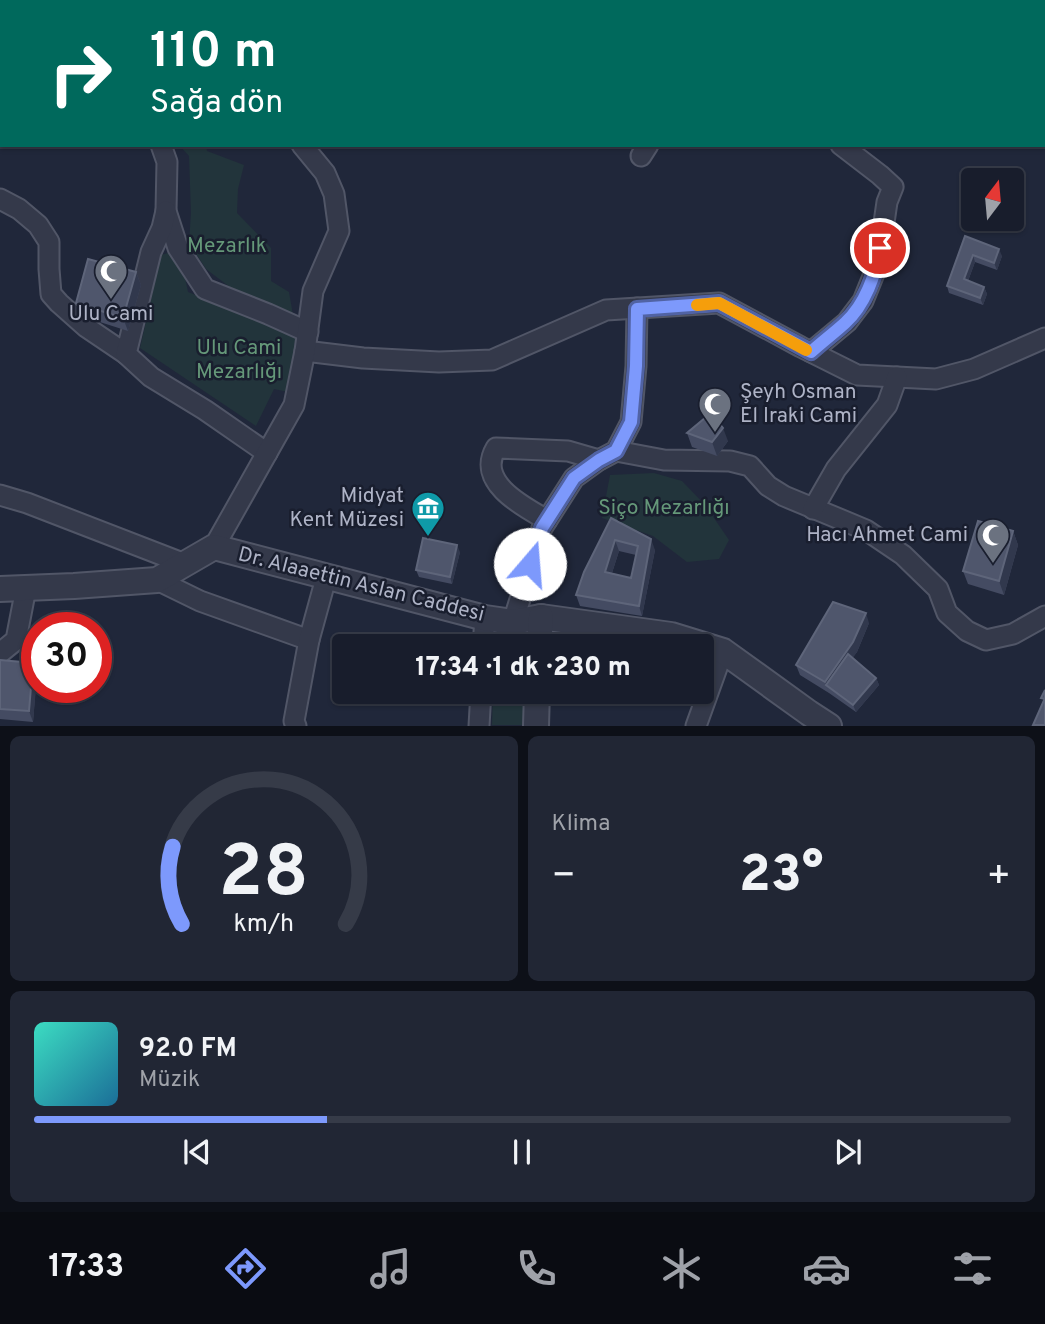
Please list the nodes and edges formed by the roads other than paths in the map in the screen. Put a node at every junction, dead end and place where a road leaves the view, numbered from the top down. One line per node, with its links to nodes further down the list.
1 (162, 147): 5 (street)
2 (304, 147): 8 (street)
3 (844, 147): 9 (street)
4 (0, 199): 10 (street)
5 (166, 211): 8 (street); 10 (street)
6 (637, 309): 8 (street); 9 (street); 13 (street)
7 (1045, 338): 11 (street)
8 (307, 342): 12 (street)
9 (811, 352): 11 (street)
10 (126, 354): 12 (street)
11 (897, 377): 15 (street)
12 (267, 453): 17 (street)
13 (607, 455): 15 (street); 16 (street); 16 (street)
14 (0, 495): 18 (street)
15 (813, 509): 23 (street)
16 (547, 520): 26 (street)
17 (214, 547): 18 (street, Dr. Alaaettin Aslan Caddesi); 19 (street, Dr. Alaaettin Aslan Caddesi)
18 (185, 564): 20 (street, Dr. Alaaettin Aslan Caddesi)
19 (326, 578): 25 (street, Dr. Alaaettin Aslan Caddesi); 29 (street)
20 (157, 580): 21 (street, Dr. Alaaettin Aslan Caddesi); 29 (street)
21 (26, 588): 22 (street, Dr. Alaaettin Aslan Caddesi); 31 (street)
22 (0, 589)
23 (1045, 616)
24 (541, 617): 26 (street, Dr. Alaaettin Aslan Caddesi); 28 (street); 30 (street, Dr. Alaaettin Aslan Caddesi)
25 (485, 618): 26 (street, Dr. Alaaettin Aslan Caddesi); 27 (street)
26 (513, 622)
27 (484, 634)
28 (540, 634)
29 (309, 640): 34 (street)
30 (723, 650): 37 (street); 38 (street, Dr. Alaaettin Aslan Caddesi)
31 (0, 653)
32 (480, 704): 35 (street)
33 (537, 704): 36 (street)
34 (293, 724)
35 (479, 726)
36 (536, 726)
37 (696, 726)
38 (829, 726)

